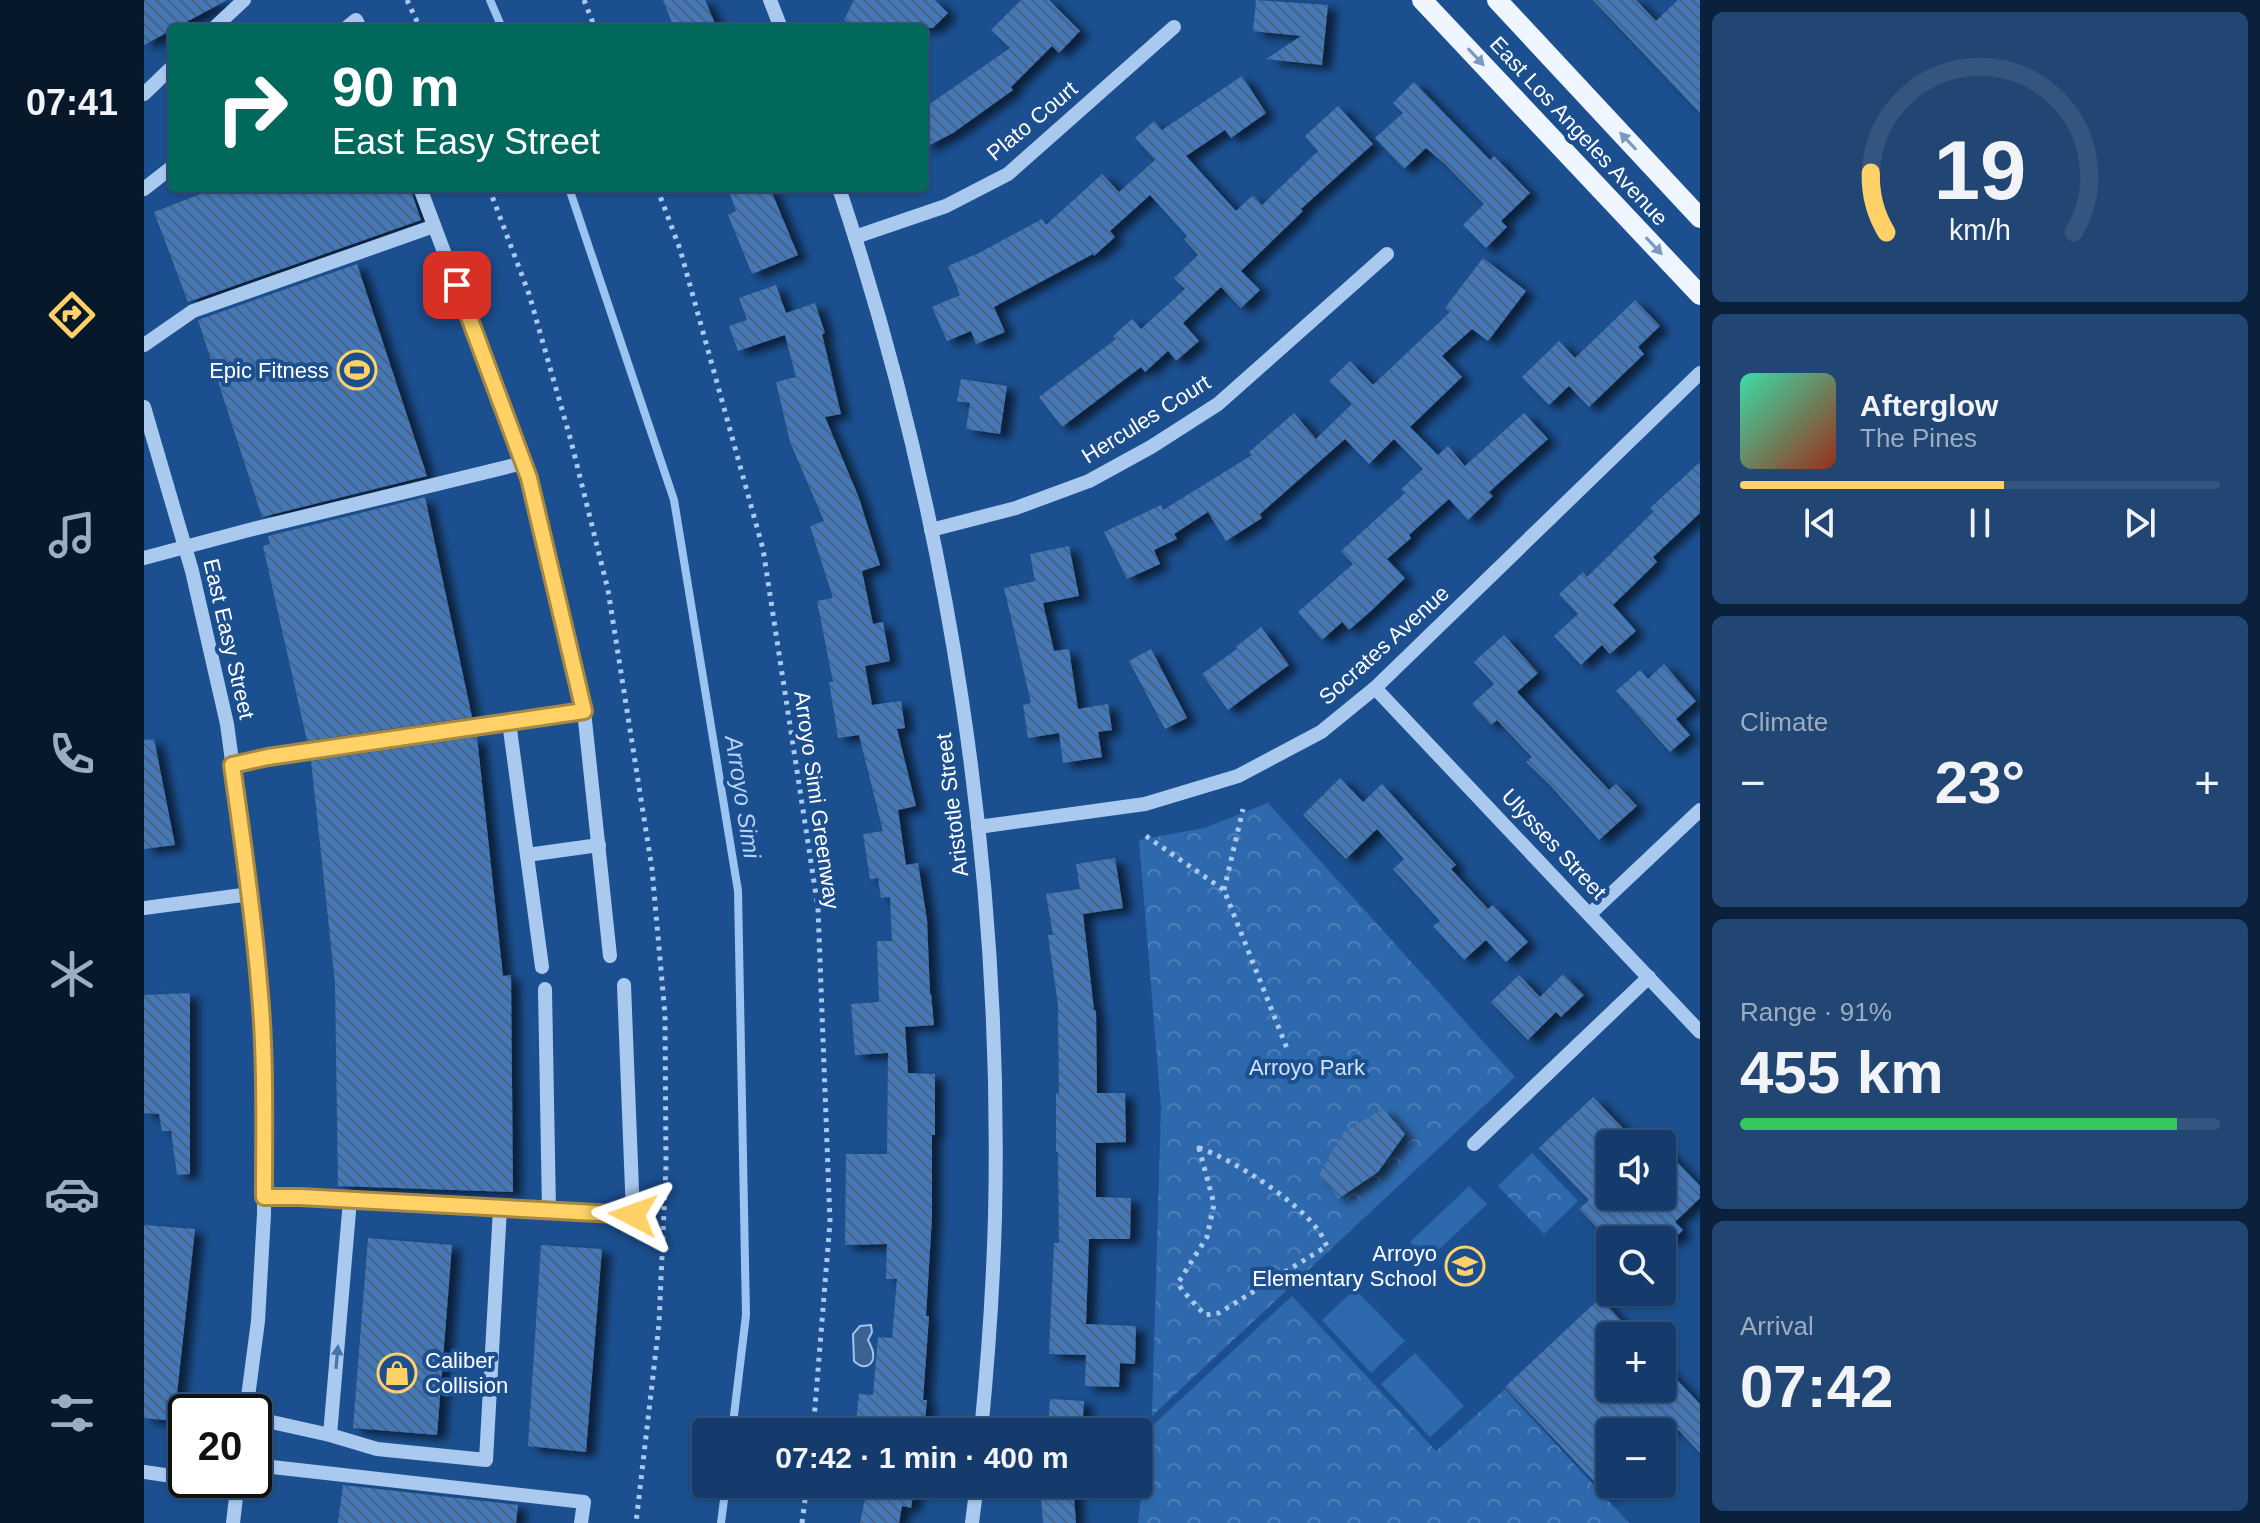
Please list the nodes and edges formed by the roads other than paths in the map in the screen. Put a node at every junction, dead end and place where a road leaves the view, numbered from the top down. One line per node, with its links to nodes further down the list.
1 (244, 0): 5 (street)
2 (770, 0): 6 (street)
3 (1422, 0): 18 (main road, East Los Angeles Avenue, one-way to 18)
4 (1497, 0): 14 (main road, East Los Angeles Avenue, one-way to 4)
5 (218, 24)
6 (779, 24)
7 (1174, 27): 16 (street, Plato Court)
8 (168, 71): 9 (street)
9 (144, 94)
10 (168, 170): 11 (street)
11 (144, 189)
12 (421, 192): 15 (street)
13 (840, 192): 16 (street, Aristotle Street)
14 (1700, 218)
15 (434, 226): 19 (street); 22 (street)
16 (855, 237): 23 (street, Aristotle Street)
17 (1387, 254): 23 (street, Hercules Court)
18 (1700, 295)
19 (144, 345)
20 (1700, 373): 26 (street, Socrates Avenue)
21 (144, 407): 24 (street, East Easy Street)
22 (523, 463): 24 (street); 27 (street)
23 (931, 530): 31 (street, Aristotle Street)
24 (185, 546): 25 (street); 29 (street, East Easy Street)
25 (144, 558)
26 (1375, 688): 31 (street, Socrates Avenue); 36 (street, Ulysses Street)
27 (584, 711): 28 (street); 32 (street)
28 (509, 722): 29 (street); 33 (street)
29 (232, 765): 34 (street, East Easy Street)
30 (1700, 810): 36 (street)
31 (978, 827): 49 (street, Aristotle Street)
32 (599, 845): 33 (street); 37 (street)
33 (527, 855): 38 (street)
34 (250, 894): 35 (street); 44 (street, East Easy Street)
35 (144, 908)
36 (1590, 914): 39 (street, Ulysses Street)
37 (610, 956)
38 (542, 967)
39 (1649, 977): 42 (street, Ulysses Street); 43 (street)
40 (624, 985): 47 (street)
41 (545, 989): 47 (street)
42 (1700, 1032)
43 (1474, 1144)
44 (264, 1197): 45 (street); 48 (street, East Easy Street)
45 (350, 1200): 46 (street); 51 (street, one-way to 45)
46 (500, 1208): 47 (street); 51 (street)
47 (549, 1210)
48 (248, 1394)
49 (982, 1418)
50 (272, 1422): 51 (street)
51 (330, 1435)
52 (272, 1467): 58 (street)
53 (144, 1472): 54 (street)
54 (168, 1475)
55 (236, 1498): 57 (street)
56 (975, 1498): 59 (street)
57 (233, 1523)
58 (581, 1523)
59 (972, 1523)

